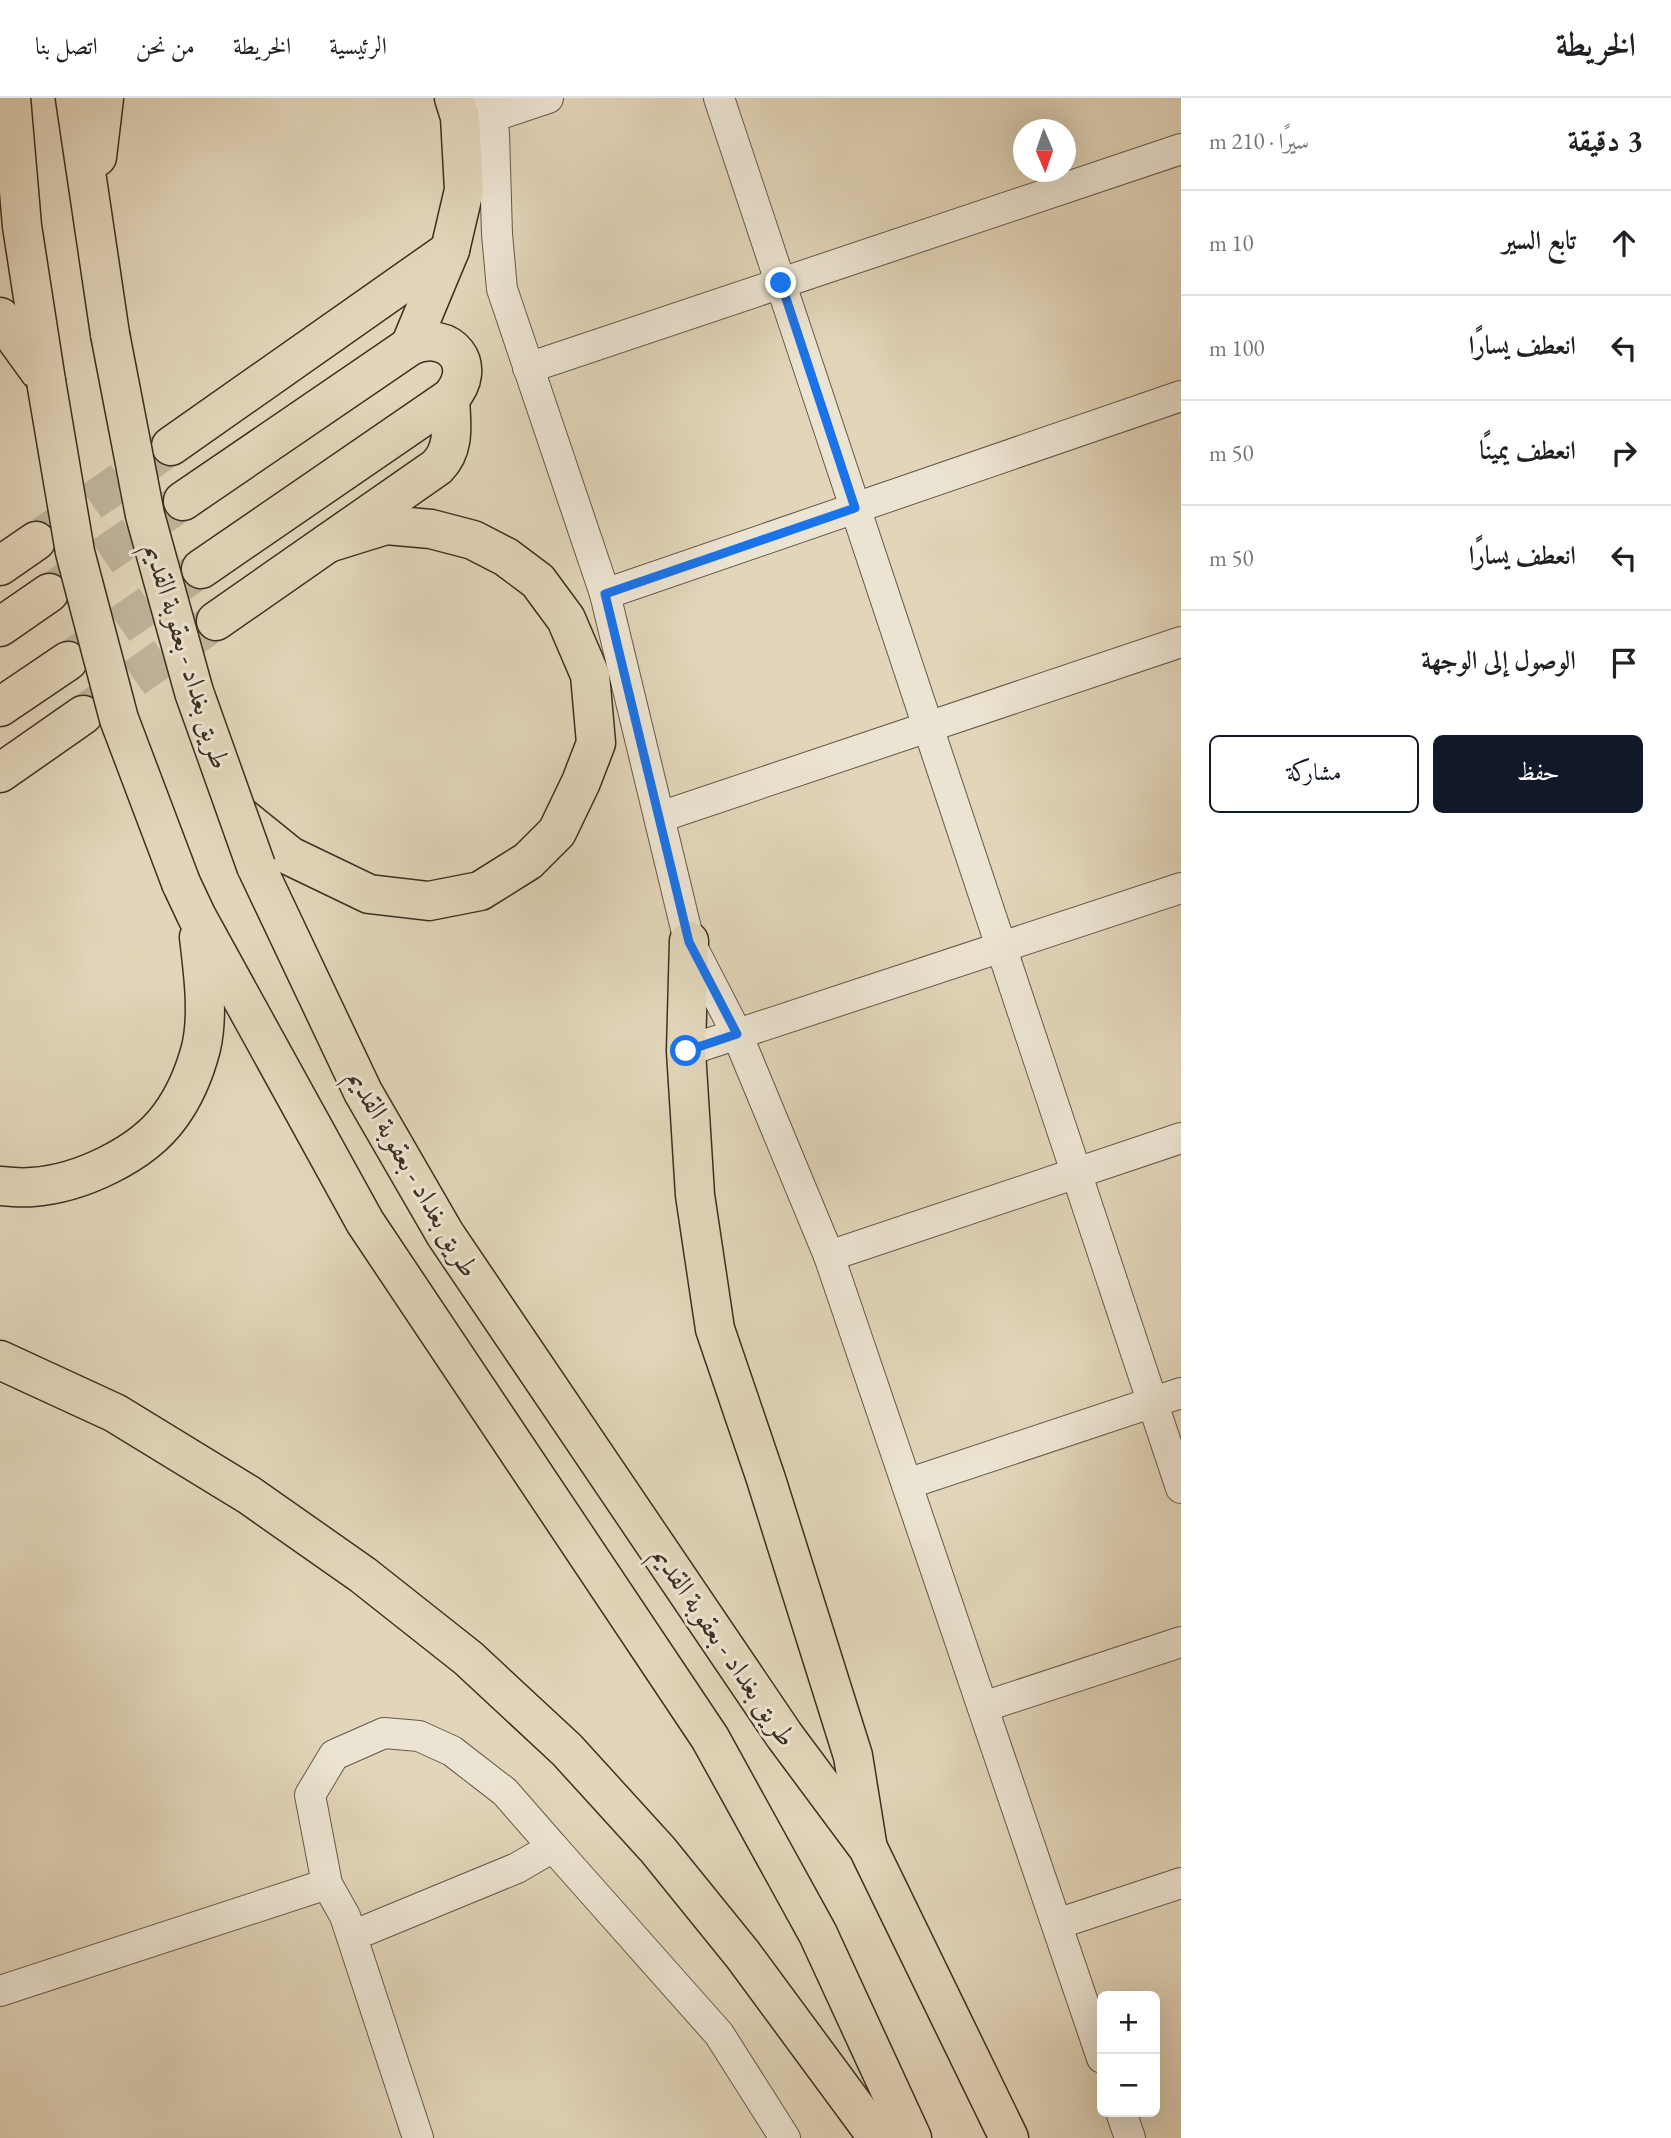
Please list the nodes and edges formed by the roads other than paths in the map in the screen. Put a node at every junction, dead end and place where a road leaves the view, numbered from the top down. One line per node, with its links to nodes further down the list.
1 (11, 98): 15 (main road)
2 (75, 98): 9 (main road, طريق بغداد - بعقوبة القديم)
3 (104, 98): 9 (main road)
4 (454, 98): 10 (main road)
5 (548, 98): 7 (street)
6 (719, 98): 11 (street)
7 (489, 108): 14 (street)
8 (1181, 149): 11 (street)
9 (91, 201): 35 (main road, طريق بغداد - بعقوبة القديم, bridge)
10 (450, 250): 13 (main road); 18 (main road)
11 (781, 283): 14 (street); 20 (street)
12 (0, 317): 15 (main road)
13 (410, 346): 17 (main road); 19 (main road)
14 (528, 368): 26 (street)
15 (46, 381): 38 (main road, bridge)
16 (1181, 396): 20 (street)
17 (450, 398): 22 (main road); 24 (main road)
18 (171, 446)
19 (183, 502)
20 (855, 508): 26 (street); 33 (street)
21 (36, 541): 23 (main road)
22 (328, 543): 27 (main road); 35 (main road)
23 (0, 566)
24 (201, 569)
25 (49, 593): 28 (main road)
26 (605, 594): 36 (street)
27 (216, 621)
28 (0, 627)
29 (1181, 642): 33 (street)
30 (68, 661): 31 (main road)
31 (0, 707)
32 (83, 715): 34 (main road)
33 (928, 727): 36 (street); 40 (street)
34 (0, 773)
35 (237, 814): 55 (main road, طريق بغداد - بعقوبة القديم, bridge)
36 (660, 817): 39 (street)
37 (1181, 888): 40 (street)
38 (197, 917): 45 (main road); 66 (main road)
39 (689, 942): 41 (street); 42 (main road)
40 (1001, 947): 41 (street); 44 (street)
41 (737, 1034): 42 (street); 46 (street)
42 (686, 1051): 55 (main road)
43 (1181, 1138): 44 (street)
44 (1076, 1173): 46 (street); 49 (street)
45 (0, 1186)
46 (829, 1256): 50 (street)
47 (0, 1360): 65 (main road)
48 (1181, 1393): 49 (street)
49 (1153, 1402): 50 (street); 51 (street)
50 (907, 1484): 53 (street)
51 (1181, 1488)
52 (1181, 1643): 53 (street)
53 (983, 1707): 58 (street)
54 (553, 1847): 57 (street); 59 (street); 64 (street)
55 (868, 1848): 67 (main road, طريق بغداد - بعقوبة القديم)
56 (1181, 1883): 58 (street)
57 (327, 1884): 59 (street); 60 (street)
58 (1057, 1924): 61 (street)
59 (352, 1936): 63 (street)
60 (0, 1991)
61 (1101, 2054)
62 (1123, 2117): 68 (street)
63 (418, 2138)
64 (785, 2138)
65 (878, 2138)
66 (912, 2138)
67 (1009, 2138)
68 (1130, 2138)

